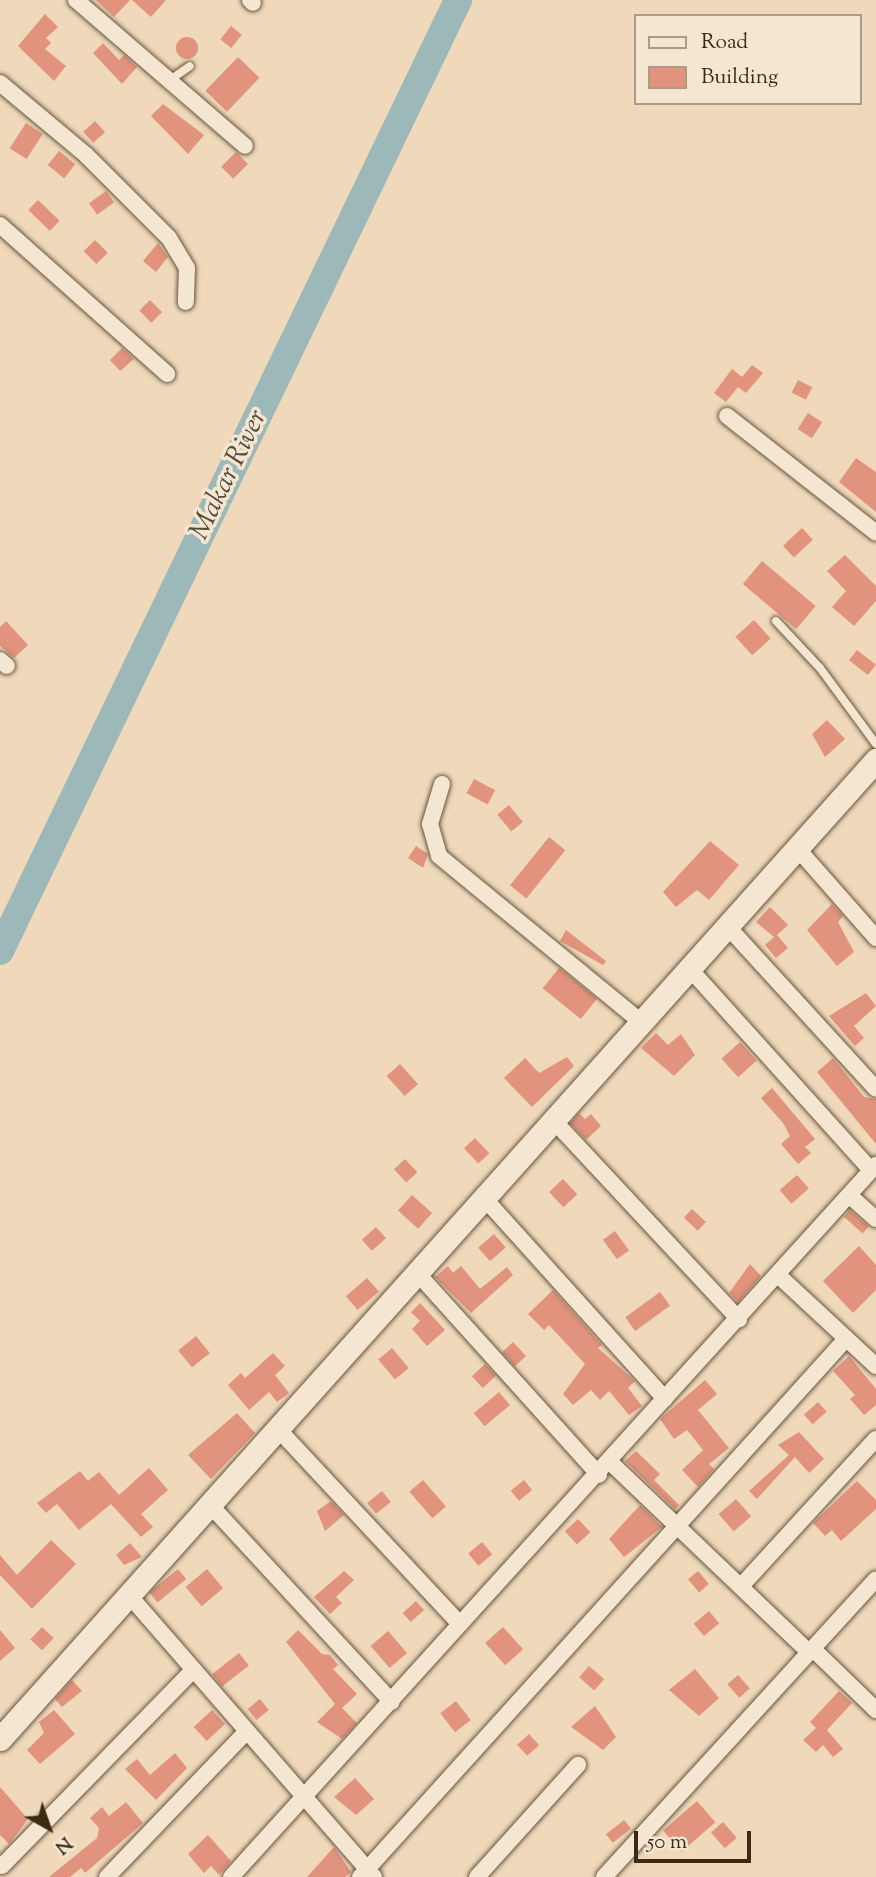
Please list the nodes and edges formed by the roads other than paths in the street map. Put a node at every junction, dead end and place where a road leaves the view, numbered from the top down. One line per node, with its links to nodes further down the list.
1 (76, 0): 3 (street)
2 (190, 66): 3 (lane)
3 (168, 82): 5 (street)
4 (0, 83): 7 (street)
5 (245, 146)
6 (0, 225): 8 (street)
7 (186, 302)
8 (167, 374)
9 (727, 416): 10 (street)
10 (876, 533)
11 (776, 621): 12 (lane)
12 (876, 744)
13 (872, 773): 15 (street)
14 (442, 784): 19 (street)
15 (797, 848): 16 (street); 17 (street)
16 (728, 926): 18 (street); 20 (street)
17 (876, 938)
18 (689, 968): 19 (street); 22 (street)
19 (641, 1022): 21 (street)
20 (876, 1089)
21 (555, 1122): 24 (street); 28 (street)
22 (873, 1168): 23 (street)
23 (849, 1195): 25 (street); 27 (street)
24 (485, 1199): 26 (street); 31 (street)
25 (876, 1219)
26 (419, 1275): 32 (street); 35 (street)
27 (778, 1275): 28 (street); 29 (street)
28 (739, 1319): 31 (street)
29 (846, 1339): 30 (street); 37 (street)
30 (876, 1366)
31 (665, 1399): 34 (street)
32 (278, 1429): 36 (street); 41 (street)
33 (876, 1438): 39 (street)
34 (610, 1462): 35 (street); 37 (street)
35 (600, 1475): 41 (street)
36 (212, 1507): 40 (street); 44 (street)
37 (678, 1525): 39 (street); 51 (street)
38 (876, 1579): 42 (street)
39 (742, 1585): 42 (street)
40 (128, 1594): 43 (street); 47 (street)
41 (460, 1624): 44 (street)
42 (811, 1650): 45 (street); 55 (street)
43 (193, 1670): 46 (street); 50 (street)
44 (392, 1702): 49 (street)
45 (876, 1710)
46 (247, 1731): 49 (street); 52 (street)
47 (0, 1739)
48 (578, 1765): 54 (street)
49 (305, 1797): 51 (street); 53 (street)
50 (4, 1869)
51 (367, 1875)
52 (107, 1877)
53 (231, 1877)
54 (477, 1877)
55 (604, 1877)

